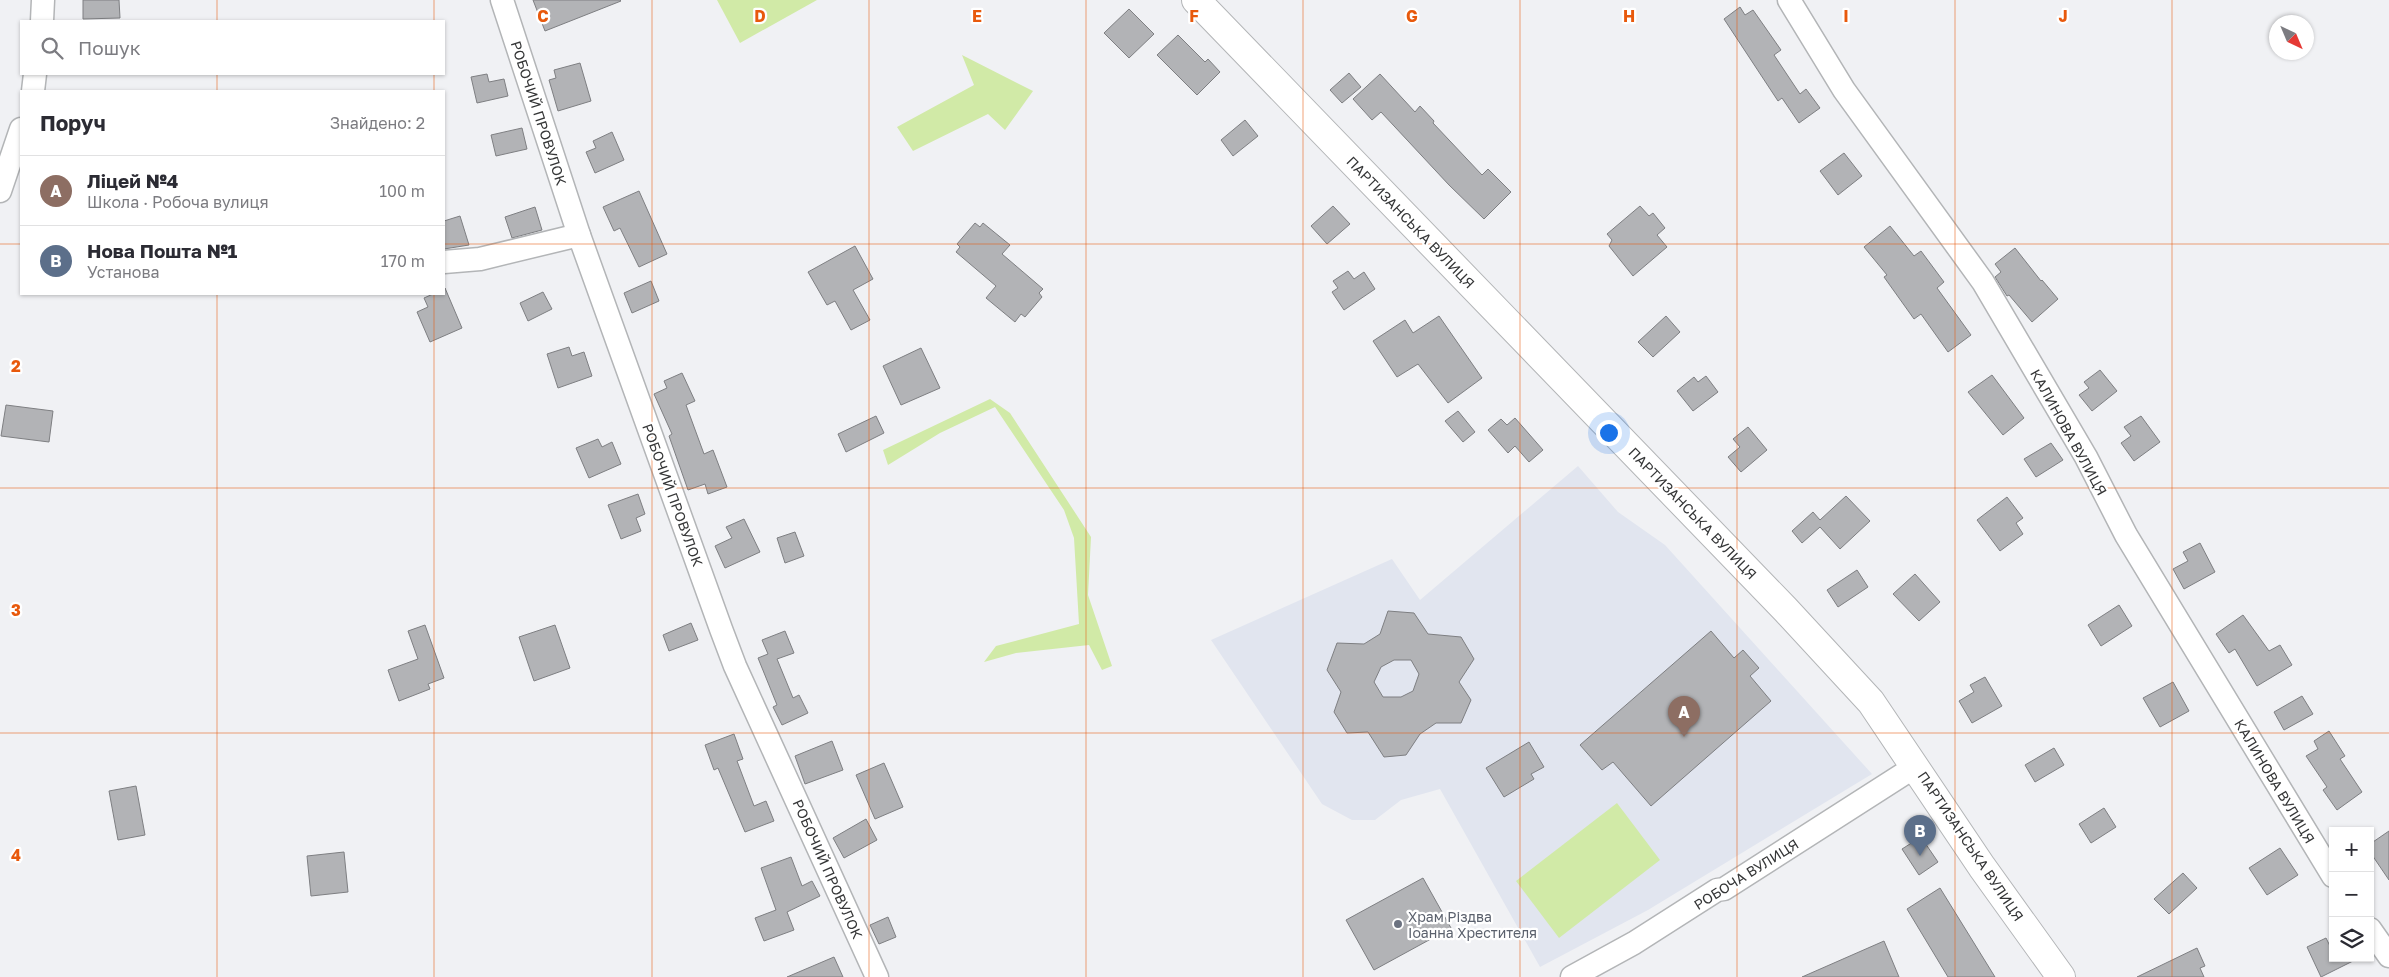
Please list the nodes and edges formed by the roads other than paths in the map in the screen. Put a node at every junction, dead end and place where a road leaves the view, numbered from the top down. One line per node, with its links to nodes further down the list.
1 (43, 0): 5 (street)
2 (502, 0): 10 (street, РОБОЧИЙ ПРОВУЛОК)
3 (1196, 0): 12 (main road, ПАРТИЗАНСЬКА ВУЛИЦЯ)
4 (1789, 0): 13 (street, КАЛИНОВА ВУЛИЦЯ)
5 (42, 20)
6 (35, 75): 7 (street)
7 (33, 90)
8 (20, 132): 9 (street)
9 (0, 191)
10 (578, 235): 11 (street); 16 (street, РОБОЧИЙ ПРОВУЛОК)
11 (445, 262)
12 (1916, 766): 17 (street, РОБОЧА ВУЛИЦЯ); 18 (main road, ПАРТИЗАНСЬКА ВУЛИЦЯ)
13 (2331, 872)
14 (2374, 935): 15 (street)
15 (2389, 956)
16 (877, 977)
17 (1572, 977)
18 (2062, 977)

